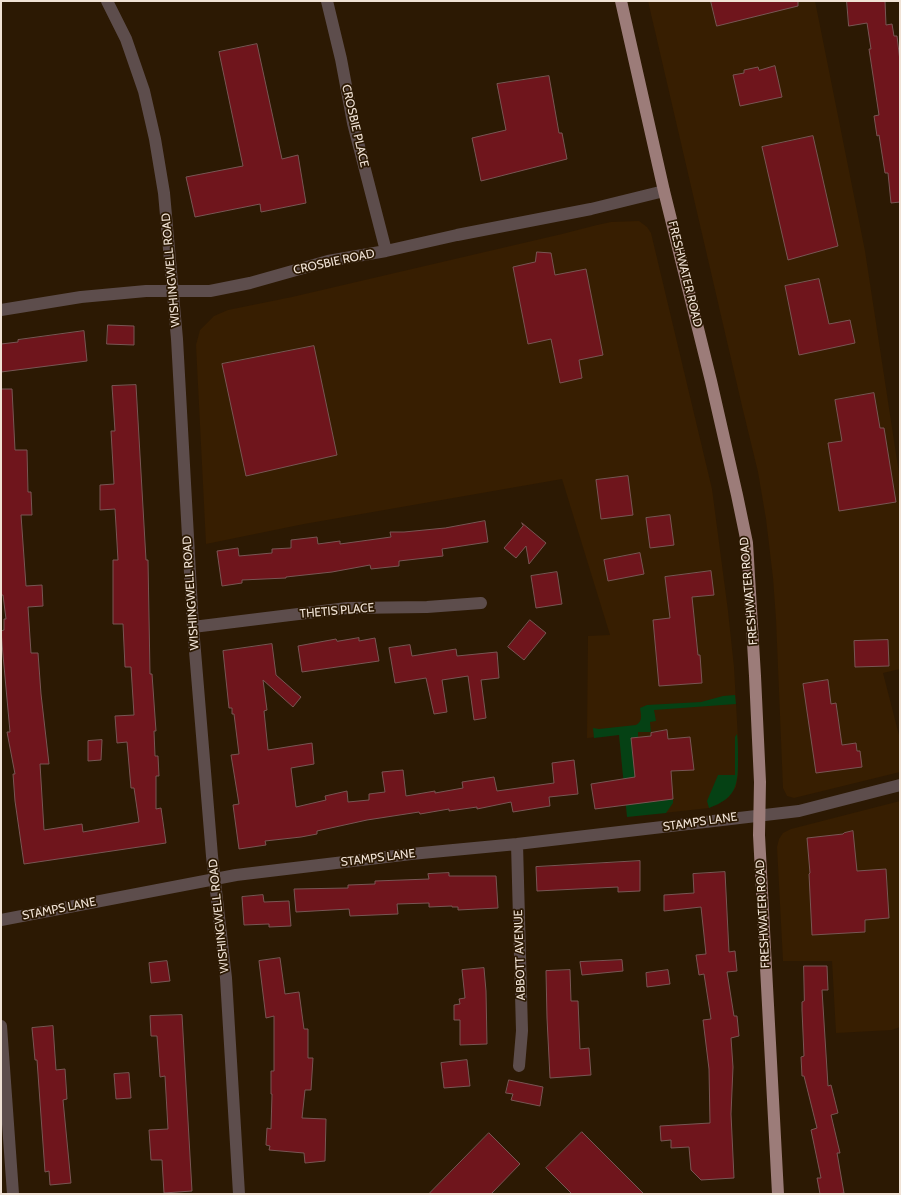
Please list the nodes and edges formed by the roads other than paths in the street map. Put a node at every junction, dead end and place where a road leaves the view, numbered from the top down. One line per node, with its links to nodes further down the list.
1 (107, 1): 6 (street, WISHINGWELL ROAD)
2 (327, 1): 5 (street, CROSBIE PLACE)
3 (621, 1): 4 (main road, FRESHWATER ROAD)
4 (664, 191): 5 (street, CROSBIE ROAD); 11 (main road, FRESHWATER ROAD)
5 (386, 251): 6 (street, CROSBIE ROAD)
6 (173, 292): 7 (street, CROSBIE ROAD); 9 (street, WISHINGWELL ROAD)
7 (1, 310)
8 (481, 603): 9 (street, THETIS PLACE)
9 (193, 626): 13 (street, WISHINGWELL ROAD)
10 (900, 785): 11 (street, STAMPS LANE)
11 (759, 815): 12 (street, STAMPS LANE); 19 (main road, FRESHWATER ROAD)
12 (517, 844): 13 (street, STAMPS LANE); 16 (street, ABBOTT AVENUE)
13 (216, 878): 14 (street, STAMPS LANE); 18 (street, WISHINGWELL ROAD)
14 (1, 920)
15 (1, 1026): 17 (street)
16 (519, 1066)
17 (13, 1194)
18 (239, 1194)
19 (778, 1194)

